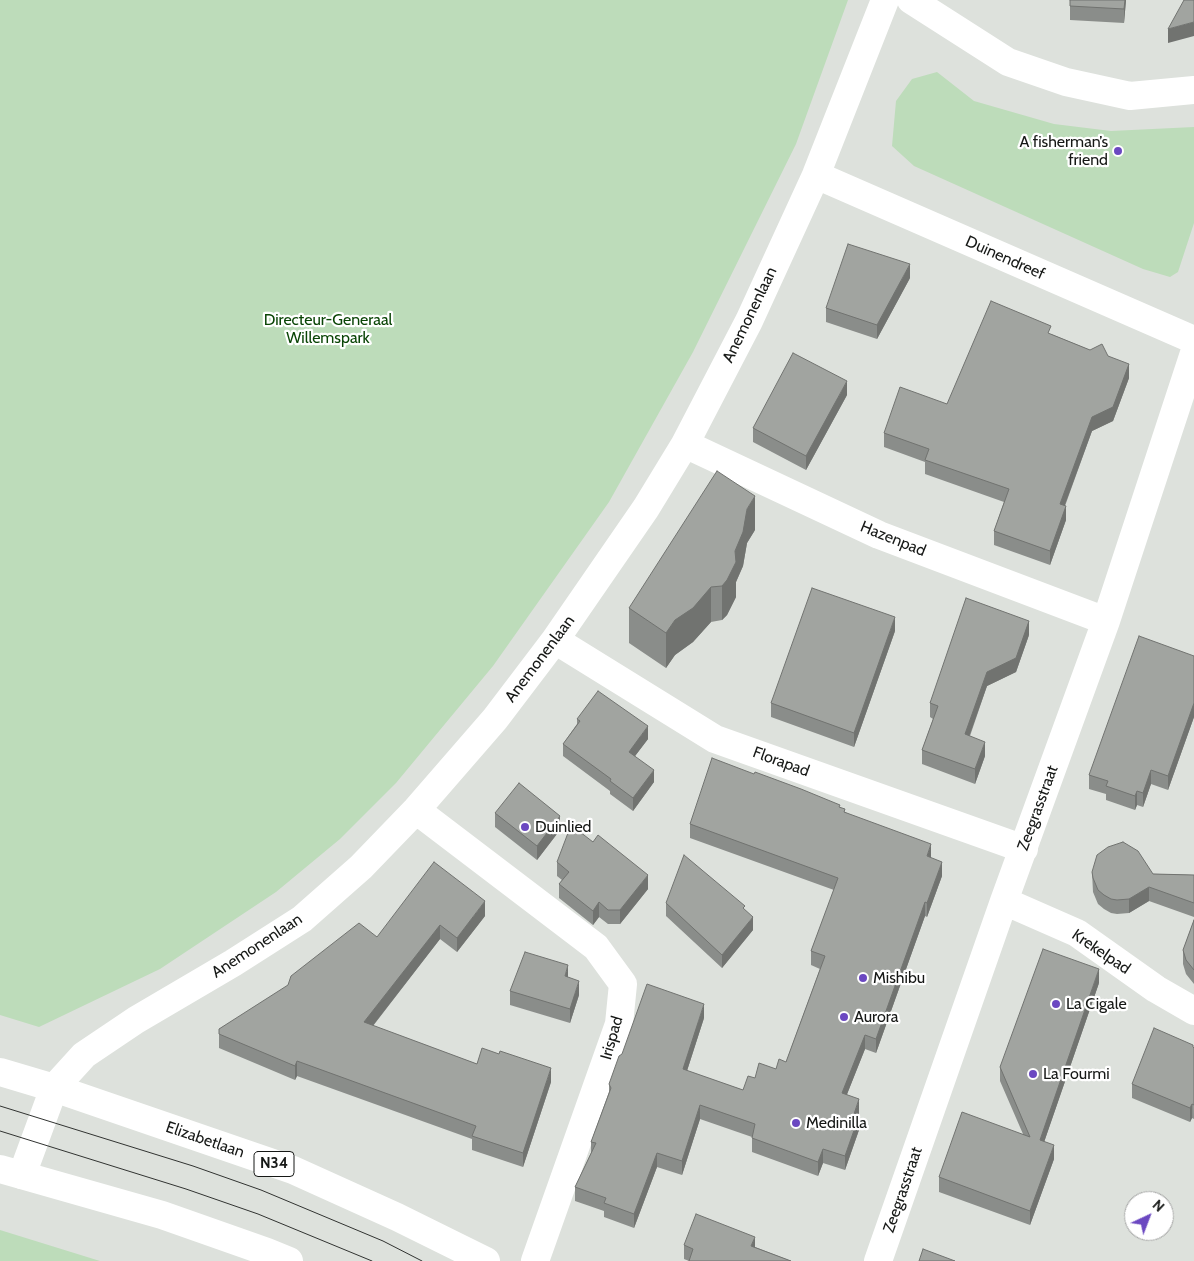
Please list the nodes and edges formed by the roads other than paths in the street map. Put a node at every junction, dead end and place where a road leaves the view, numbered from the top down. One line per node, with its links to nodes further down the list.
1 (885, 0): 4 (street, Anemonenlaan)
2 (911, 0): 3 (street)
3 (1194, 90)
4 (816, 175): 5 (street, Duinendreef); 7 (street, Anemonenlaan)
5 (1194, 340)
6 (1194, 354): 8 (street, Zeegrasstraat)
7 (685, 444): 8 (street, Hazenpad); 9 (street, Anemonenlaan)
8 (1106, 621): 11 (street, Zeegrasstraat)
9 (555, 640): 10 (street, Anemonenlaan); 11 (street, Florapad)
10 (416, 810): 15 (street, Anemonenlaan); 19 (street, Irispad)
11 (1024, 849): 12 (street, Zeegrasstraat)
12 (1004, 901): 13 (street, Krekelpad); 20 (street, Zeegrasstraat)
13 (1194, 1011)
14 (0, 1072): 15 (street, Elizabetlaan / N34)
15 (54, 1088): 16 (street, Anemonenlaan); 18 (street, Elizabetlaan / N34)
16 (11, 1172): 17 (street)
17 (273, 1258)
18 (486, 1261)
19 (535, 1261)
20 (878, 1261)

